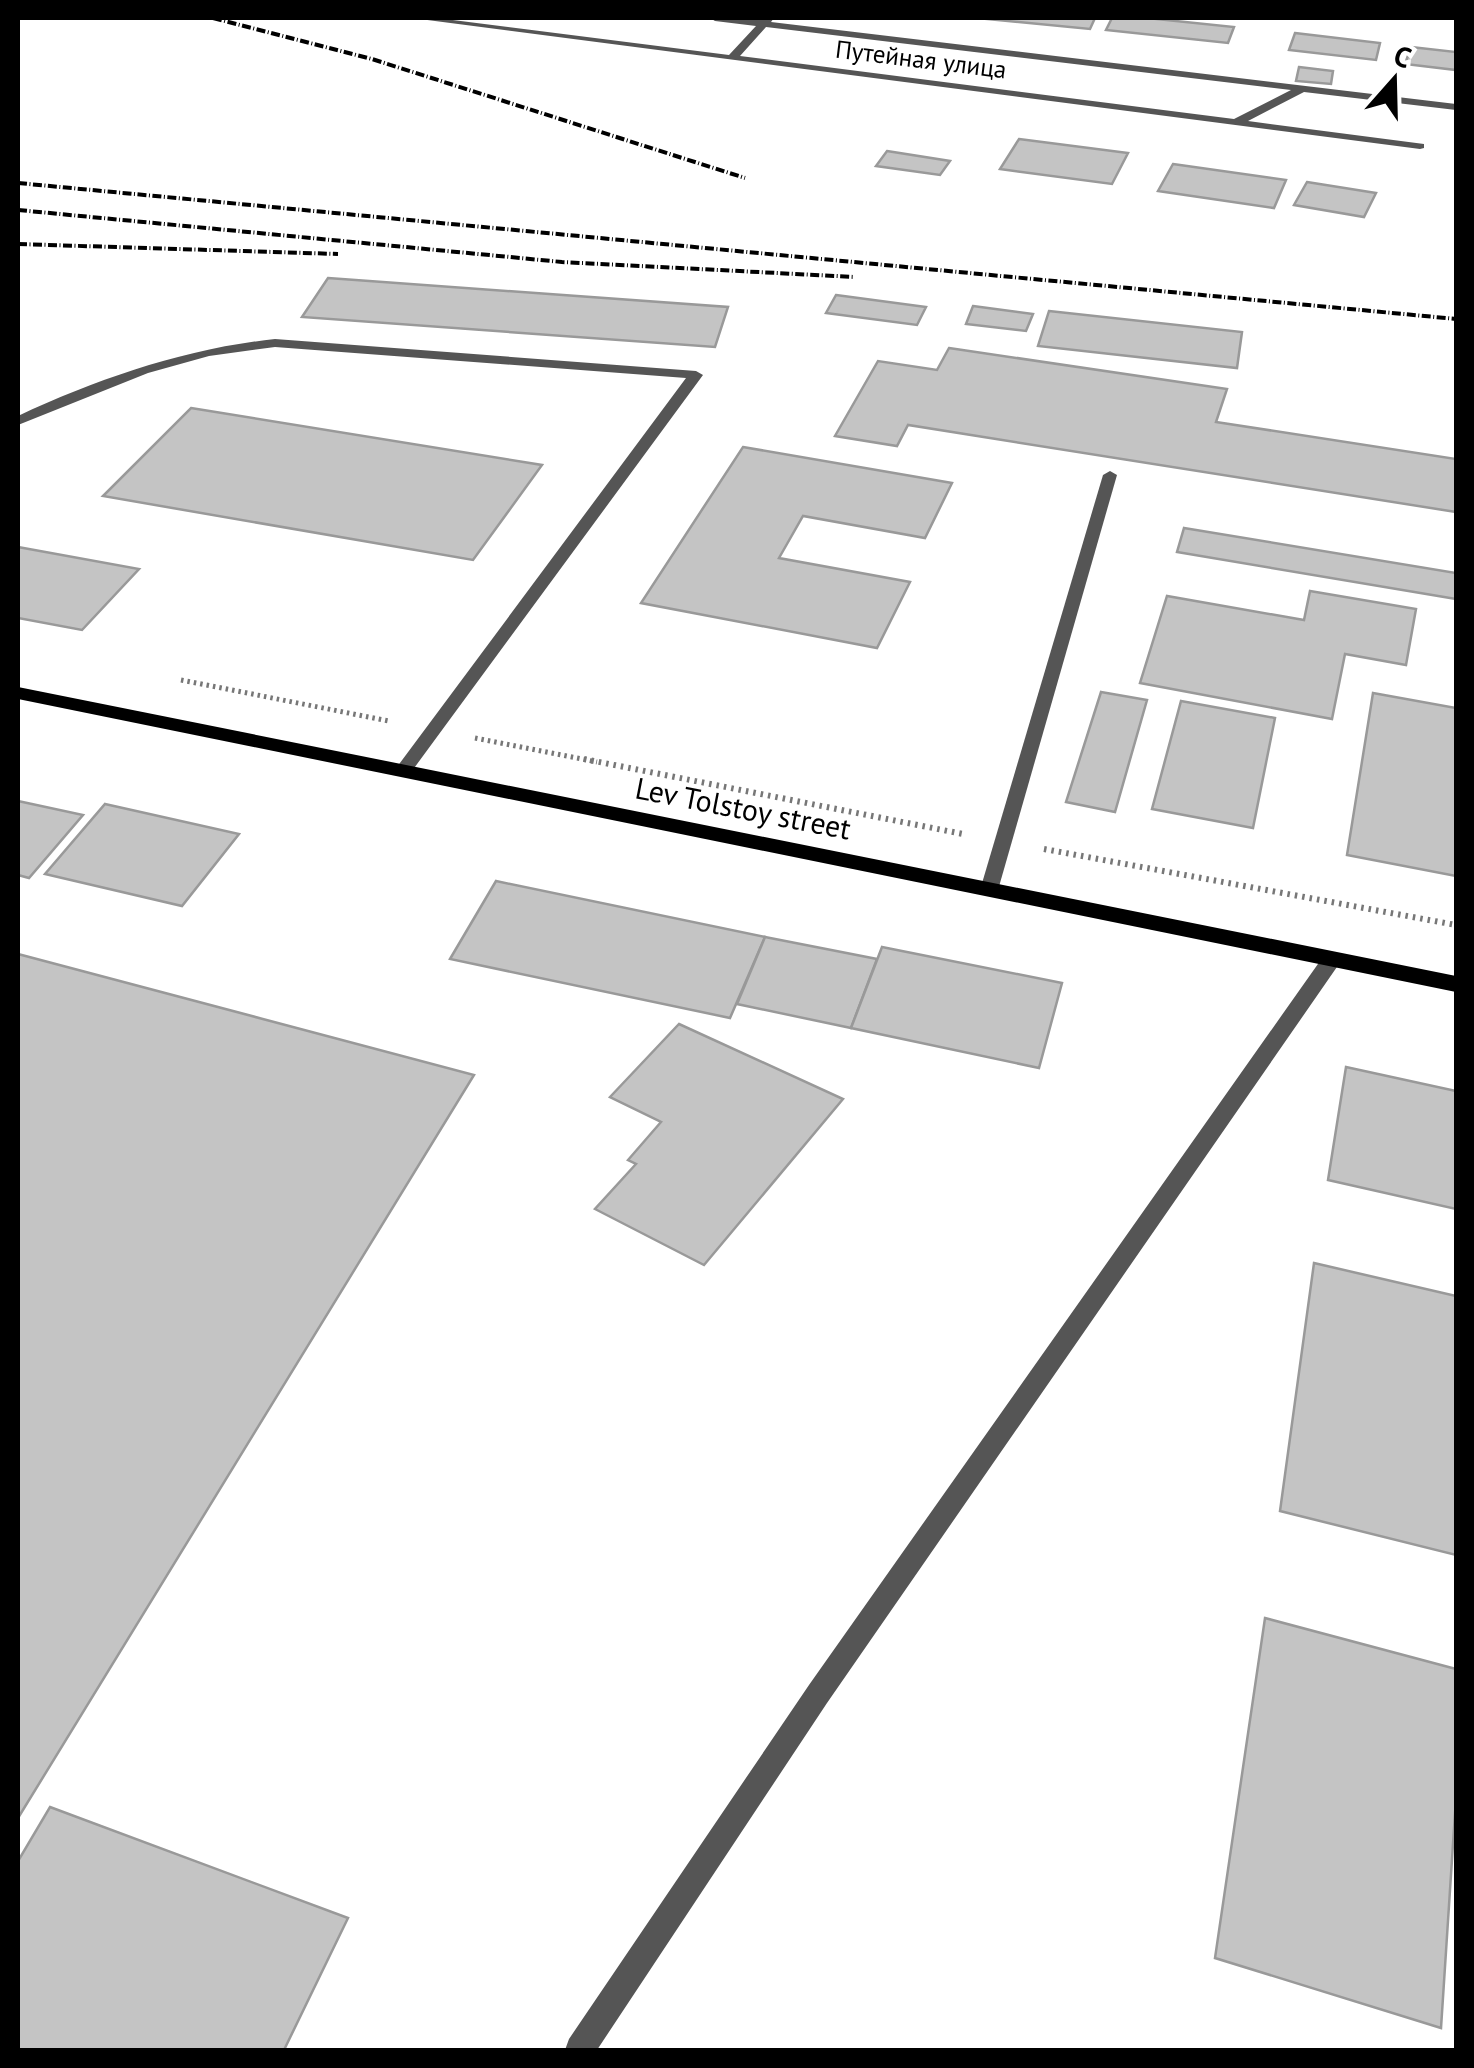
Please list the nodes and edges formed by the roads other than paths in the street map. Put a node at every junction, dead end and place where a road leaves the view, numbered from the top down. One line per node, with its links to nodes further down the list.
1 (417, 18): 4 (street, Путейная улица)
2 (715, 18): 3 (street)
3 (767, 20): 4 (street); 5 (street)
4 (732, 58): 7 (street, Путейная улица)
5 (1302, 88): 6 (street); 7 (street)
6 (1456, 108)
7 (1238, 122): 8 (street, Путейная улица)
8 (1420, 146)
9 (18, 420): 12 (street)
10 (1110, 476): 13 (street)
11 (18, 693): 12 (main road, Lev Tolstoy street)
12 (403, 771): 13 (main road, Lev Tolstoy street)
13 (989, 890): 14 (main road, Lev Tolstoy street)
14 (1332, 959): 15 (main road, Lev Tolstoy street); 16 (street)
15 (1456, 984)
16 (580, 2050)

